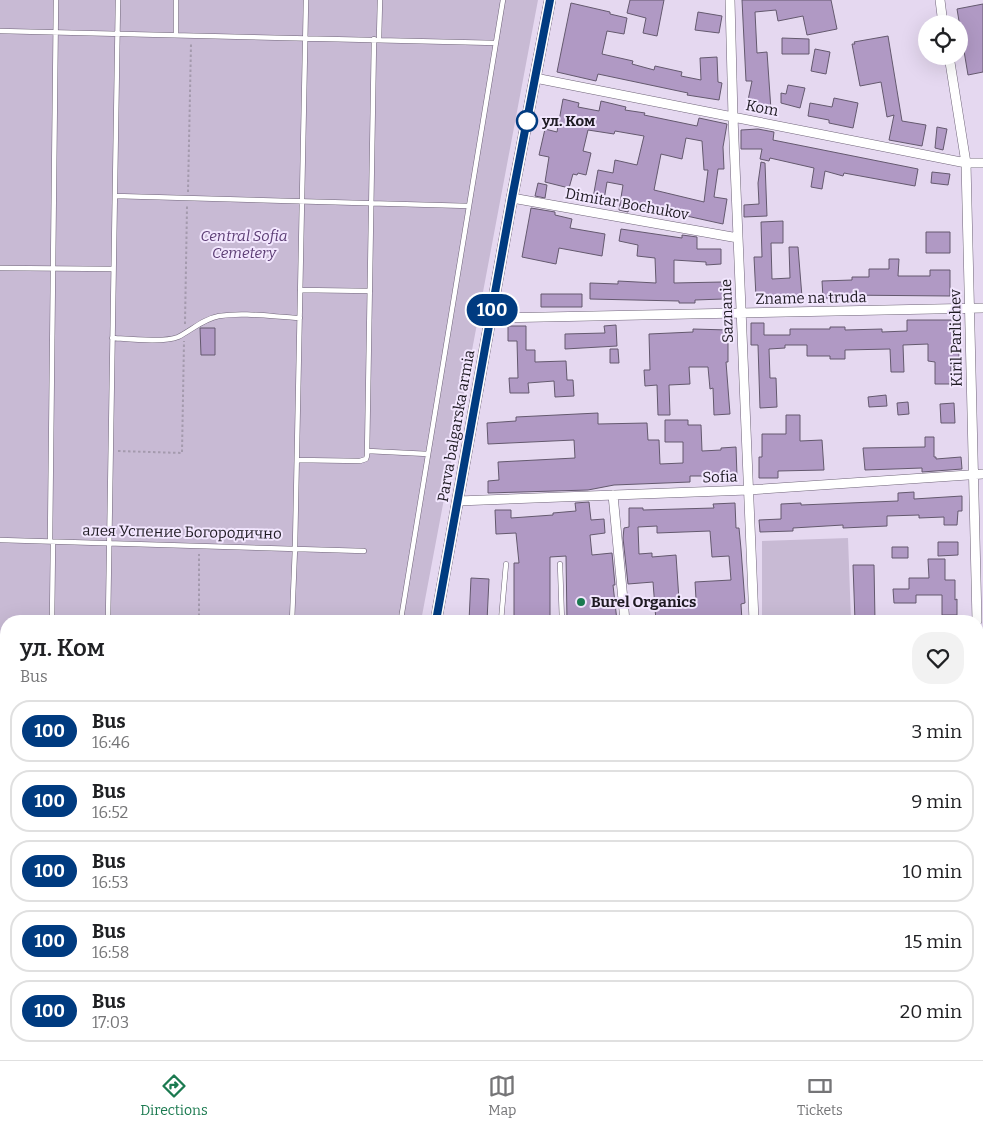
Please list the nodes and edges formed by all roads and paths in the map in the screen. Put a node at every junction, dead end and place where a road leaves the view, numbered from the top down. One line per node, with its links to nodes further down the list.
1 (56, 0): 12 (lane)
2 (118, 0): 13 (lane)
3 (176, 0): 14 (lane)
4 (306, 0): 16 (lane)
5 (380, 0): 17 (lane)
6 (503, 0): 18 (lane)
7 (550, 0): 20 (street, Parva balgarska armia)
8 (730, 0): 21 (street, Saznanie)
9 (940, 0): 10 (street)
10 (942, 15)
11 (0, 32): 12 (lane)
12 (55, 32): 13 (lane); 32 (lane)
13 (118, 33): 14 (lane); 24 (lane)
14 (176, 34): 15 (lane)
15 (192, 35): 16 (lane); 25 (path)
16 (305, 37): 17 (lane); 27 (lane)
17 (377, 39): 18 (lane); 28 (lane)
18 (496, 43): 29 (lane)
19 (950, 65): 22 (street, Kiril Parlichev)
20 (535, 78): 21 (street, Kom); 26 (street, Parva balgarska armia)
21 (733, 117): 22 (street, Kom); 30 (street, Saznanie)
22 (966, 163): 23 (street, Kom); 36 (street, Kiril Parlichev)
23 (983, 163)
24 (115, 196): 25 (lane); 33 (lane)
25 (188, 198): 27 (lane); 41 (path)
26 (512, 198): 30 (street, Dimitar Bochukov); 40 (street, Parva balgarska armia)
27 (302, 201): 28 (lane); 34 (lane)
28 (372, 203): 29 (lane); 35 (lane)
29 (469, 206): 45 (lane)
30 (738, 238): 38 (street, Saznanie)
31 (0, 268): 32 (lane)
32 (53, 269): 33 (lane); 52 (lane)
33 (113, 269): 42 (lane)
34 (300, 290): 35 (lane); 39 (lane)
35 (370, 291): 44 (lane)
36 (969, 308): 37 (street, Zname na truda); 38 (street, Zname na truda); 47 (street, Kiril Parlichev)
37 (983, 308)
38 (741, 313): 40 (street, Zname na truda); 48 (street, Saznanie)
39 (300, 318): 41 (lane); 46 (lane)
40 (490, 318): 50 (street, Parva balgarska armia)
41 (184, 332): 42 (lane); 43 (path)
42 (112, 338): 43 (lane)
43 (111, 451): 53 (lane)
44 (368, 451): 45 (lane); 46 (lane)
45 (428, 454): 63 (lane)
46 (297, 460): 55 (lane)
47 (978, 475): 48 (street, Sofia); 69 (street, Kiril Parlichev)
48 (748, 490): 49 (street, Sofia); 68 (street, Saznanie)
49 (613, 495): 50 (street, Sofia); 67 (street)
50 (458, 501): 64 (street, Parva balgarska armia)
51 (0, 540): 52 (lane, алея Успение Богородично)
52 (52, 542): 53 (lane, алея Успение Богородично); 59 (lane)
53 (110, 543): 54 (lane, алея Успение Богородично); 60 (lane)
54 (199, 545): 55 (lane, алея Успение Богородично); 61 (path)
55 (295, 548): 56 (lane, алея Успение Богородично); 62 (lane)
56 (364, 550)
57 (506, 564): 65 (lane)
58 (560, 564): 66 (lane)
59 (52, 615)
60 (108, 615)
61 (198, 615)
62 (292, 615)
63 (402, 615)
64 (437, 615)
65 (502, 615)
66 (562, 615)
67 (624, 615)
68 (754, 615)
69 (977, 615)

